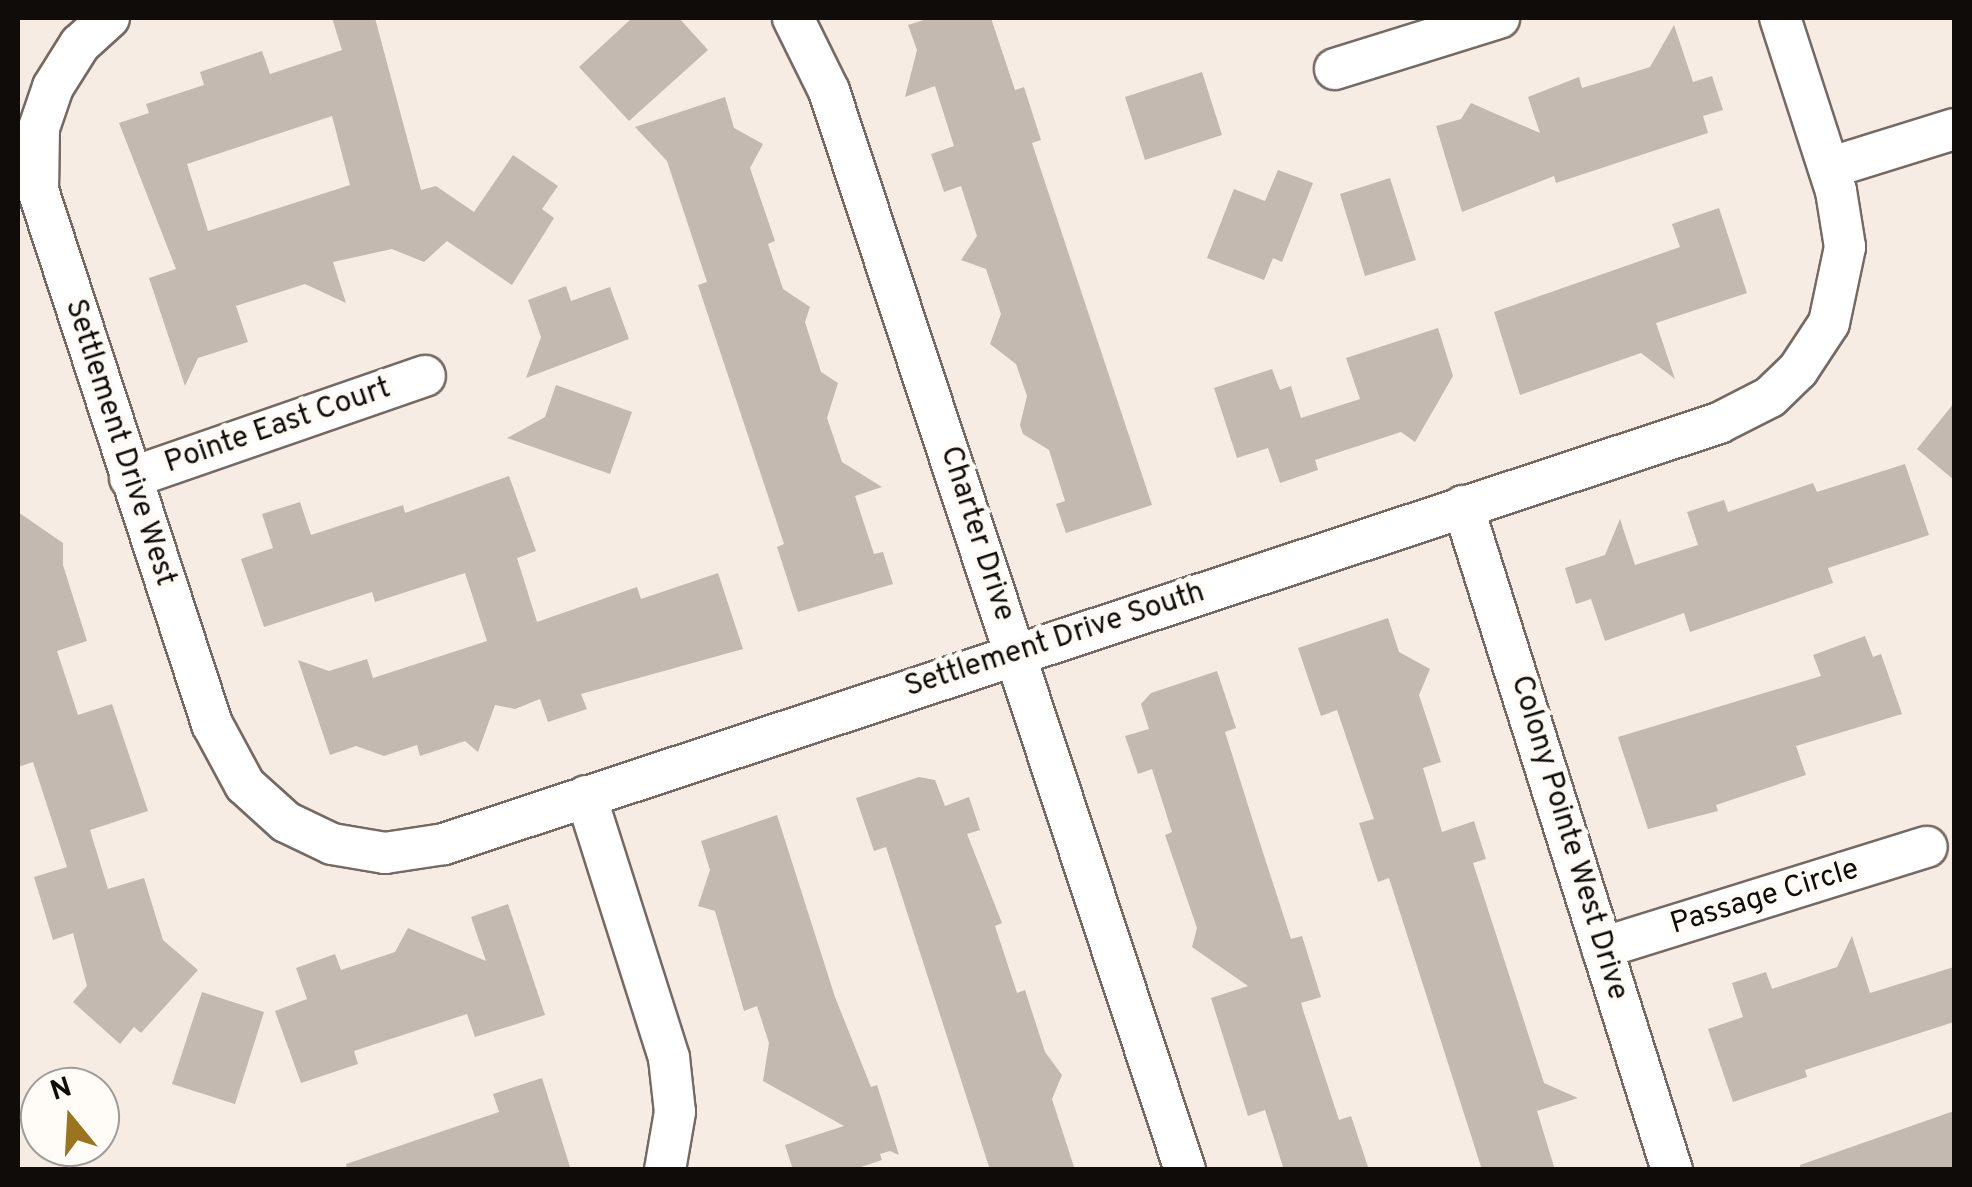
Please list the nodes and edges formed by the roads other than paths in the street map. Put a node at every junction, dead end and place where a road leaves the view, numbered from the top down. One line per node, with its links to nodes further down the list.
1 (793, 18): 11 (street, Charter Drive)
2 (1499, 18): 5 (street)
3 (1780, 18): 7 (street, Settlement Drive South)
4 (94, 31): 9 (street, Settlement Drive West)
5 (1335, 69)
6 (1954, 129): 7 (street)
7 (1829, 168): 10 (street, Settlement Drive South)
8 (425, 376): 9 (street, Pointe East Court)
9 (130, 478): 13 (street, Settlement Drive West)
10 (1463, 506): 11 (street, Settlement Drive South); 15 (street, Colony Pointe West Drive)
11 (1016, 655): 12 (street, Settlement Drive South); 17 (street, Charter Drive)
12 (586, 796): 13 (street, Settlement Drive South); 16 (street)
13 (286, 822)
14 (1928, 847): 15 (street, Passage Circle)
15 (1602, 948): 18 (street, Colony Pointe West Drive)
16 (665, 1170)
17 (1186, 1170)
18 (1672, 1170)

